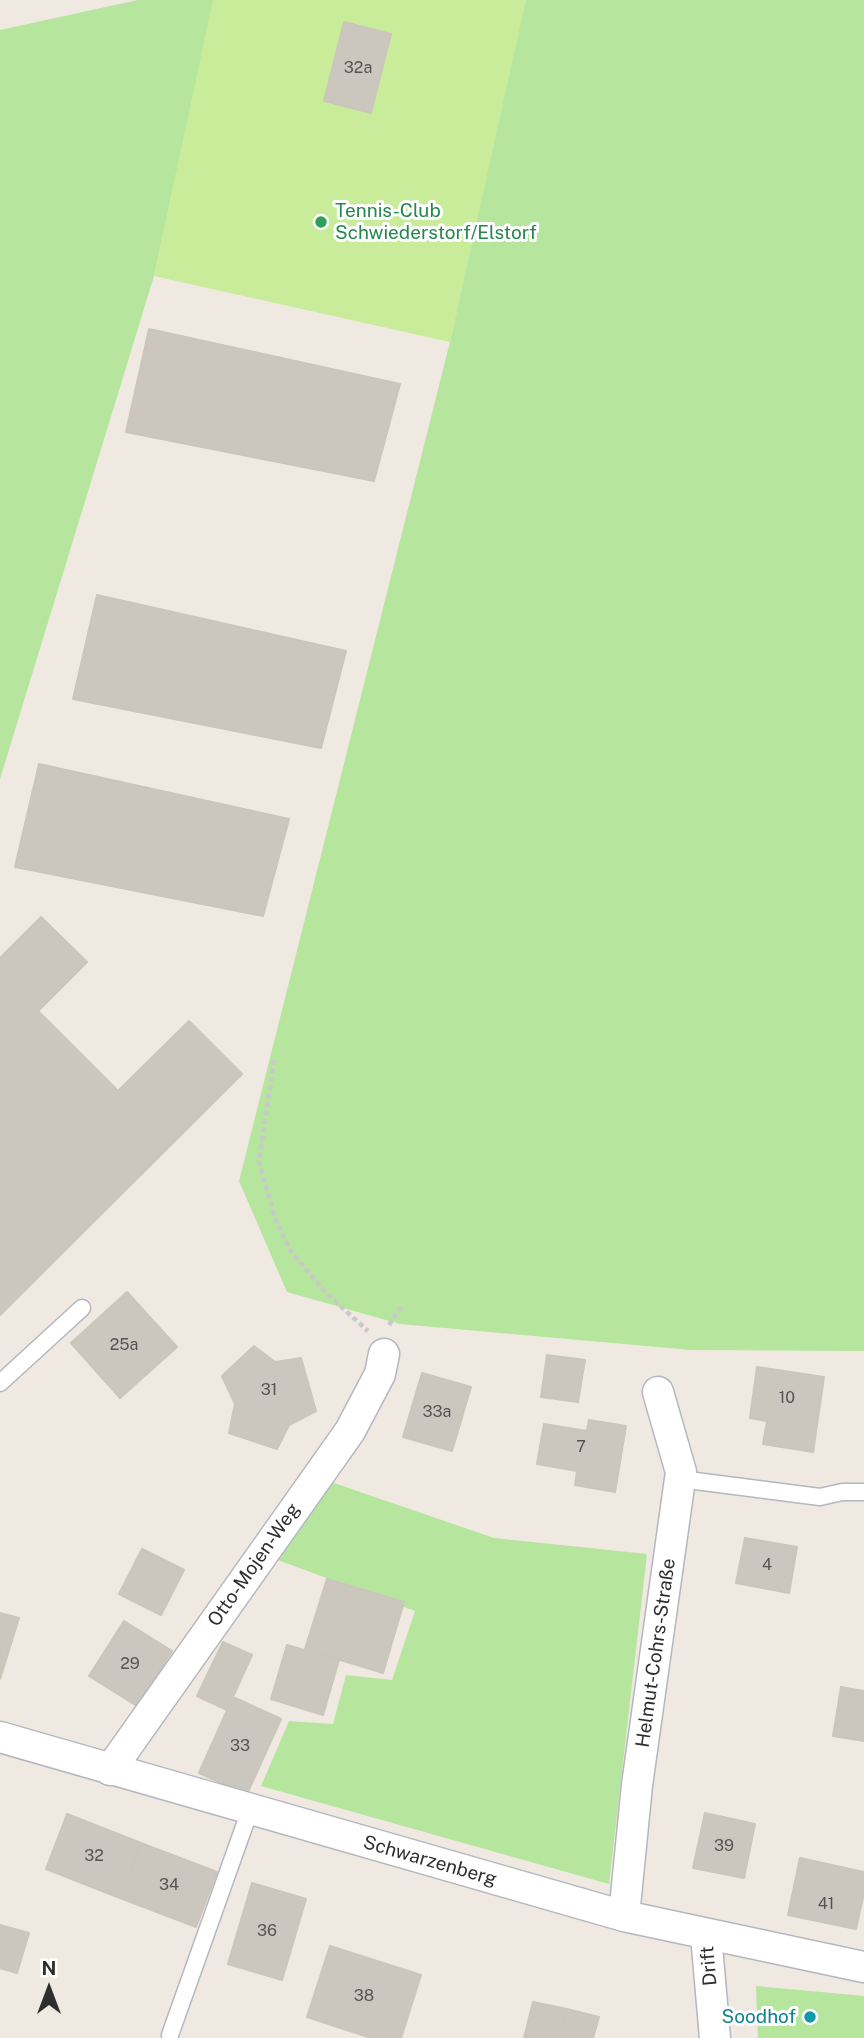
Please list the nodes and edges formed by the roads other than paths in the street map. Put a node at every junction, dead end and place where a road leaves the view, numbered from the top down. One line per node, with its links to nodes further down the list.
1 (82, 1308): 3 (lane)
2 (384, 1354): 8 (street, Otto-Mojen-Weg)
3 (0, 1383)
4 (658, 1392): 5 (street, Helmut-Cohrs-Straße)
5 (680, 1479): 6 (lane); 10 (street, Helmut-Cohrs-Straße)
6 (864, 1492)
7 (0, 1737): 8 (street, Schwarzenberg)
8 (110, 1770): 9 (street, Schwarzenberg)
9 (250, 1810): 10 (street, Schwarzenberg); 13 (lane)
10 (624, 1916): 11 (street, Schwarzenberg)
11 (706, 1935): 12 (street, Schwarzenberg); 14 (street, Drift)
12 (864, 1967)
13 (170, 2035)
14 (715, 2038)

